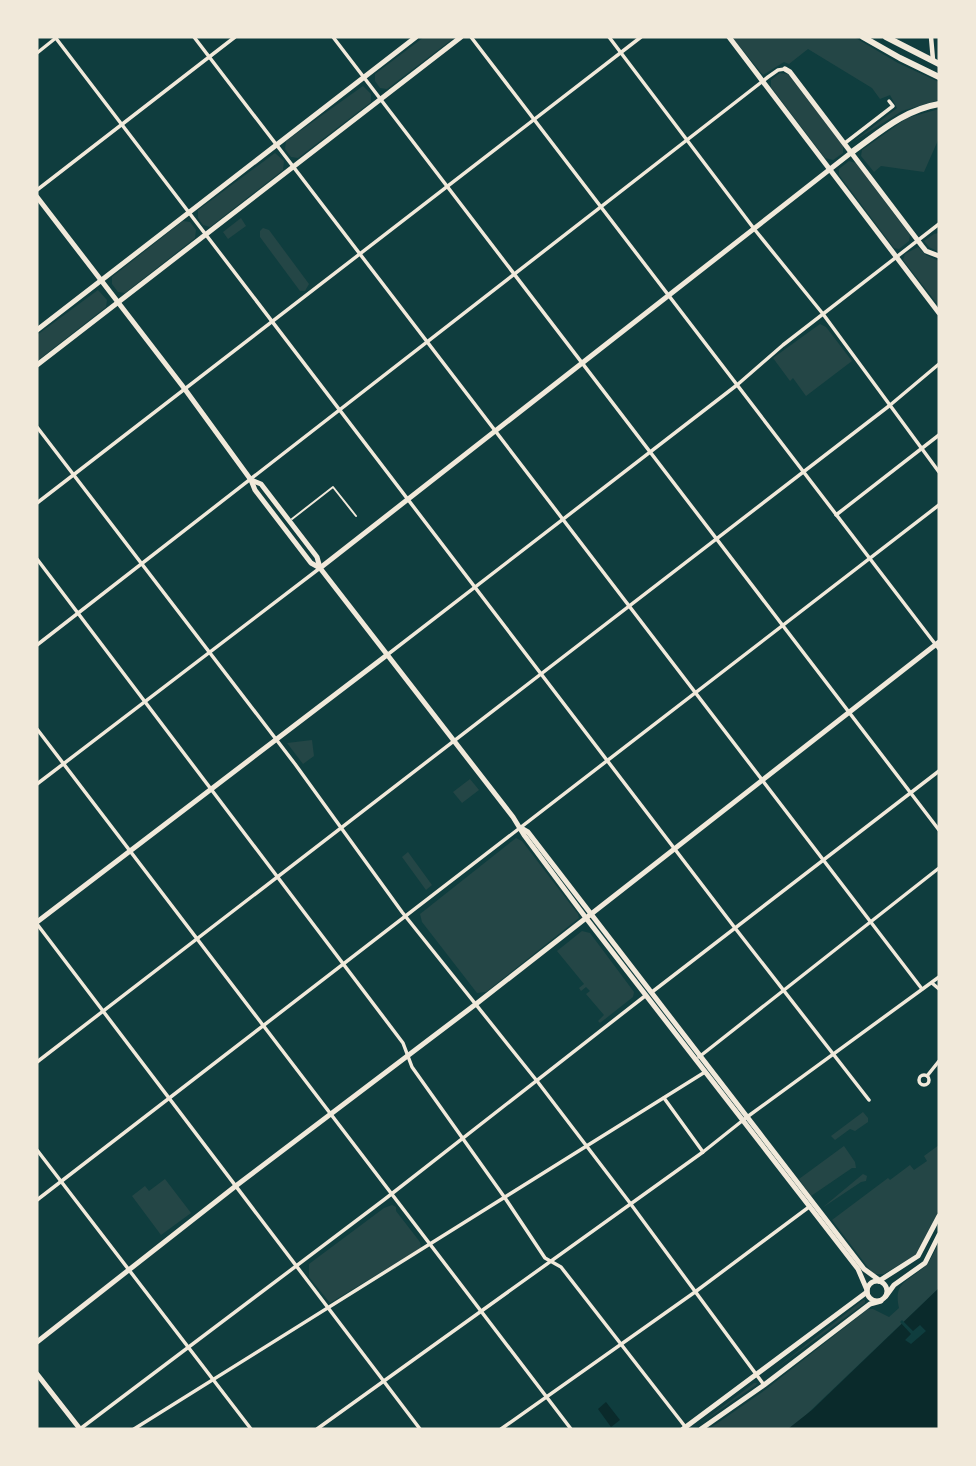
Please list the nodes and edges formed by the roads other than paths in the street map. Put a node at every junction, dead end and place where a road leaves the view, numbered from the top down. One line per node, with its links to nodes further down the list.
1 (56, 37): 14 (street); 26 (street)
2 (194, 37): 16 (street)
3 (236, 37): 16 (street)
4 (333, 37): 20 (street)
5 (416, 37): 20 (main road)
6 (461, 37): 22 (main road)
7 (471, 37): 25 (street)
8 (608, 37): 15 (street)
9 (641, 37): 15 (street)
10 (729, 37): 21 (main road)
11 (863, 37): 19 (highway)
12 (886, 37): 17 (highway)
13 (931, 37): 17 (street)
14 (37, 53)
15 (620, 53): 25 (street); 27 (street)
16 (210, 57): 26 (street); 29 (street)
17 (936, 62)
18 (785, 69): 21 (street); 28 (main road)
19 (939, 76)
20 (365, 77): 22 (street); 29 (main road)
21 (763, 82): 27 (street); 32 (main road)
22 (381, 99): 31 (main road); 33 (street)
23 (889, 101): 28 (street)
24 (939, 104): 30 (highway)
25 (534, 119): 33 (street); 36 (street)
26 (122, 124): 34 (street); 37 (street)
27 (688, 142): 36 (street); 39 (street)
28 (845, 143): 30 (main road)
29 (276, 144): 31 (street); 37 (main road)
30 (852, 152): 32 (main road); 41 (main road)
31 (293, 167): 40 (main road); 42 (street)
32 (830, 169): 39 (main road); 43 (main road)
33 (447, 187): 42 (street); 45 (street)
34 (37, 190)
35 (37, 197): 46 (main road)
36 (602, 208): 45 (street); 47 (street)
37 (188, 212): 40 (street); 46 (main road)
38 (938, 226): 41 (street)
39 (755, 230): 47 (main road); 50 (street)
40 (205, 235): 48 (main road); 51 (street)
41 (918, 240): 43 (street); 44 (main road)
42 (359, 254): 51 (street); 53 (street)
43 (896, 256): 49 (main road); 50 (street)
44 (939, 256)
45 (514, 275): 53 (street); 54 (street)
46 (101, 281): 48 (main road); 52 (main road)
47 (669, 296): 54 (main road); 57 (street)
48 (118, 303): 56 (main road); 58 (main road)
49 (939, 313)
50 (823, 314): 57 (street); 59 (street)
51 (271, 322): 58 (street); 60 (street)
52 (37, 330)
53 (427, 343): 60 (street); 62 (street)
54 (582, 363): 62 (main road); 65 (street)
55 (939, 364): 59 (street)
56 (37, 365)
57 (737, 385): 65 (street); 66 (street)
58 (184, 388): 68 (street); 69 (main road)
59 (888, 406): 64 (street); 66 (street)
60 (339, 410): 69 (street); 70 (street)
61 (37, 427): 68 (street)
62 (495, 431): 70 (main road); 75 (street)
63 (939, 435): 64 (street)
64 (922, 449): 67 (street); 73 (street)
65 (650, 452): 75 (street); 77 (street)
66 (803, 472): 73 (street); 77 (street)
67 (939, 472)
68 (73, 474): 71 (street); 80 (street)
69 (251, 480): 76 (main road); 80 (street); 81 (main road)
70 (407, 500): 81 (main road); 82 (street)
71 (37, 503)
72 (939, 505): 79 (street)
73 (836, 515): 79 (street)
74 (356, 516): 76 (lane)
75 (562, 520): 82 (street); 83 (street)
76 (289, 521): 81 (main road)
77 (716, 538): 83 (street); 85 (street)
78 (37, 559): 84 (street)
79 (869, 559): 85 (street); 87 (street)
80 (142, 564): 84 (street); 88 (street)
81 (320, 568): 88 (street); 89 (main road)
82 (474, 588): 89 (street); 90 (street)
83 (628, 606): 90 (street); 91 (street)
84 (79, 613): 86 (street); 92 (street)
85 (783, 625): 91 (street); 93 (street)
86 (37, 645)
87 (938, 645): 93 (main road)
88 (209, 652): 92 (street); 95 (street)
89 (387, 655): 95 (main road); 96 (main road)
90 (540, 674): 96 (street); 97 (street)
91 (694, 693): 97 (street); 100 (street)
92 (145, 701): 98 (street); 102 (street)
93 (849, 712): 100 (main road); 103 (street)
94 (37, 729): 98 (street)
95 (275, 739): 102 (main road); 104 (street)
96 (453, 741): 104 (street); 105 (main road)
97 (607, 761): 105 (street); 107 (street)
98 (63, 764): 101 (street); 108 (street)
99 (939, 771): 103 (street)
100 (761, 780): 107 (main road); 109 (street)
101 (37, 784)
102 (212, 789): 108 (main road); 111 (street)
103 (911, 793): 106 (street); 109 (street)
104 (340, 828): 111 (street); 113 (street)
105 (521, 828): 112 (main road); 113 (street)
106 (939, 830)
107 (674, 848): 112 (main road); 116 (street)
108 (130, 853): 114 (main road); 117 (street)
109 (822, 861): 115 (street); 116 (street)
110 (939, 868): 115 (street)
111 (276, 877): 117 (street); 118 (street)
112 (588, 916): 124 (main road); 125 (main road)
113 (407, 917): 118 (street); 125 (street)
114 (37, 923): 126 (street)
115 (869, 923): 121 (street); 122 (street)
116 (735, 929): 121 (street); 124 (street)
117 (196, 939): 126 (street); 127 (street)
118 (344, 964): 127 (street); 129 (street)
119 (939, 977): 120 (street)
120 (932, 983): 122 (street); 123 (street)
121 (784, 989): 128 (street); 130 (street)
122 (922, 989): 128 (street)
123 (939, 989)
124 (648, 994): 130 (main road); 135 (street)
125 (476, 1004): 129 (main road); 135 (street)
126 (103, 1009): 132 (street); 136 (street)
127 (263, 1026): 136 (street); 139 (street)
128 (833, 1053): 138 (street); 140 (street)
129 (407, 1057): 139 (main road); 141 (street)
130 (698, 1057): 133 (main road); 140 (main road)
131 (939, 1061): 134 (street)
132 (37, 1062)
133 (705, 1071): 137 (street); 140 (main road)
134 (927, 1076)
135 (537, 1081): 141 (street); 142 (street)
136 (170, 1097): 145 (street); 146 (street)
137 (664, 1098): 142 (street); 144 (street)
138 (869, 1100)
139 (331, 1114): 146 (main road); 147 (street)
140 (745, 1119): 144 (street); 151 (main road)
141 (463, 1138): 147 (street); 148 (street)
142 (587, 1146): 148 (street); 150 (street)
143 (37, 1150): 145 (street)
144 (703, 1152): 150 (street)
145 (61, 1181): 149 (street); 157 (street)
146 (237, 1185): 156 (street); 157 (main road)
147 (391, 1193): 154 (street); 156 (street)
148 (505, 1198): 154 (street); 155 (street)
149 (37, 1200)
150 (630, 1203): 155 (street); 160 (street)
151 (812, 1205): 158 (main road); 159 (main road); 160 (street)
152 (939, 1216): 158 (main road)
153 (939, 1236): 161 (main road)
154 (430, 1244): 162 (street); 163 (street)
155 (550, 1261): 163 (street); 165 (street)
156 (296, 1265): 162 (street); 166 (street)
157 (129, 1270): 164 (main road); 166 (street)
158 (879, 1280): 159 (main road); 161 (main road)
159 (867, 1291): 161 (main road); 168 (main road)
160 (695, 1292): 165 (street); 168 (street)
161 (883, 1298): 171 (main road)
162 (328, 1308): 169 (street); 170 (street)
163 (482, 1311): 170 (street); 172 (street)
164 (37, 1342)
165 (622, 1343): 172 (street); 180 (street)
166 (189, 1347): 169 (street); 173 (street)
167 (37, 1374): 173 (main road)
168 (757, 1376): 171 (street); 180 (main road)
169 (214, 1380): 174 (street); 175 (street)
170 (383, 1381): 176 (street); 177 (street)
171 (764, 1385): 181 (main road)
172 (546, 1396): 178 (street); 179 (street)
173 (80, 1429)
174 (134, 1429)
175 (251, 1429)
176 (317, 1429)
177 (420, 1429)
178 (501, 1429)
179 (571, 1429)
180 (685, 1429)
181 (701, 1429)

